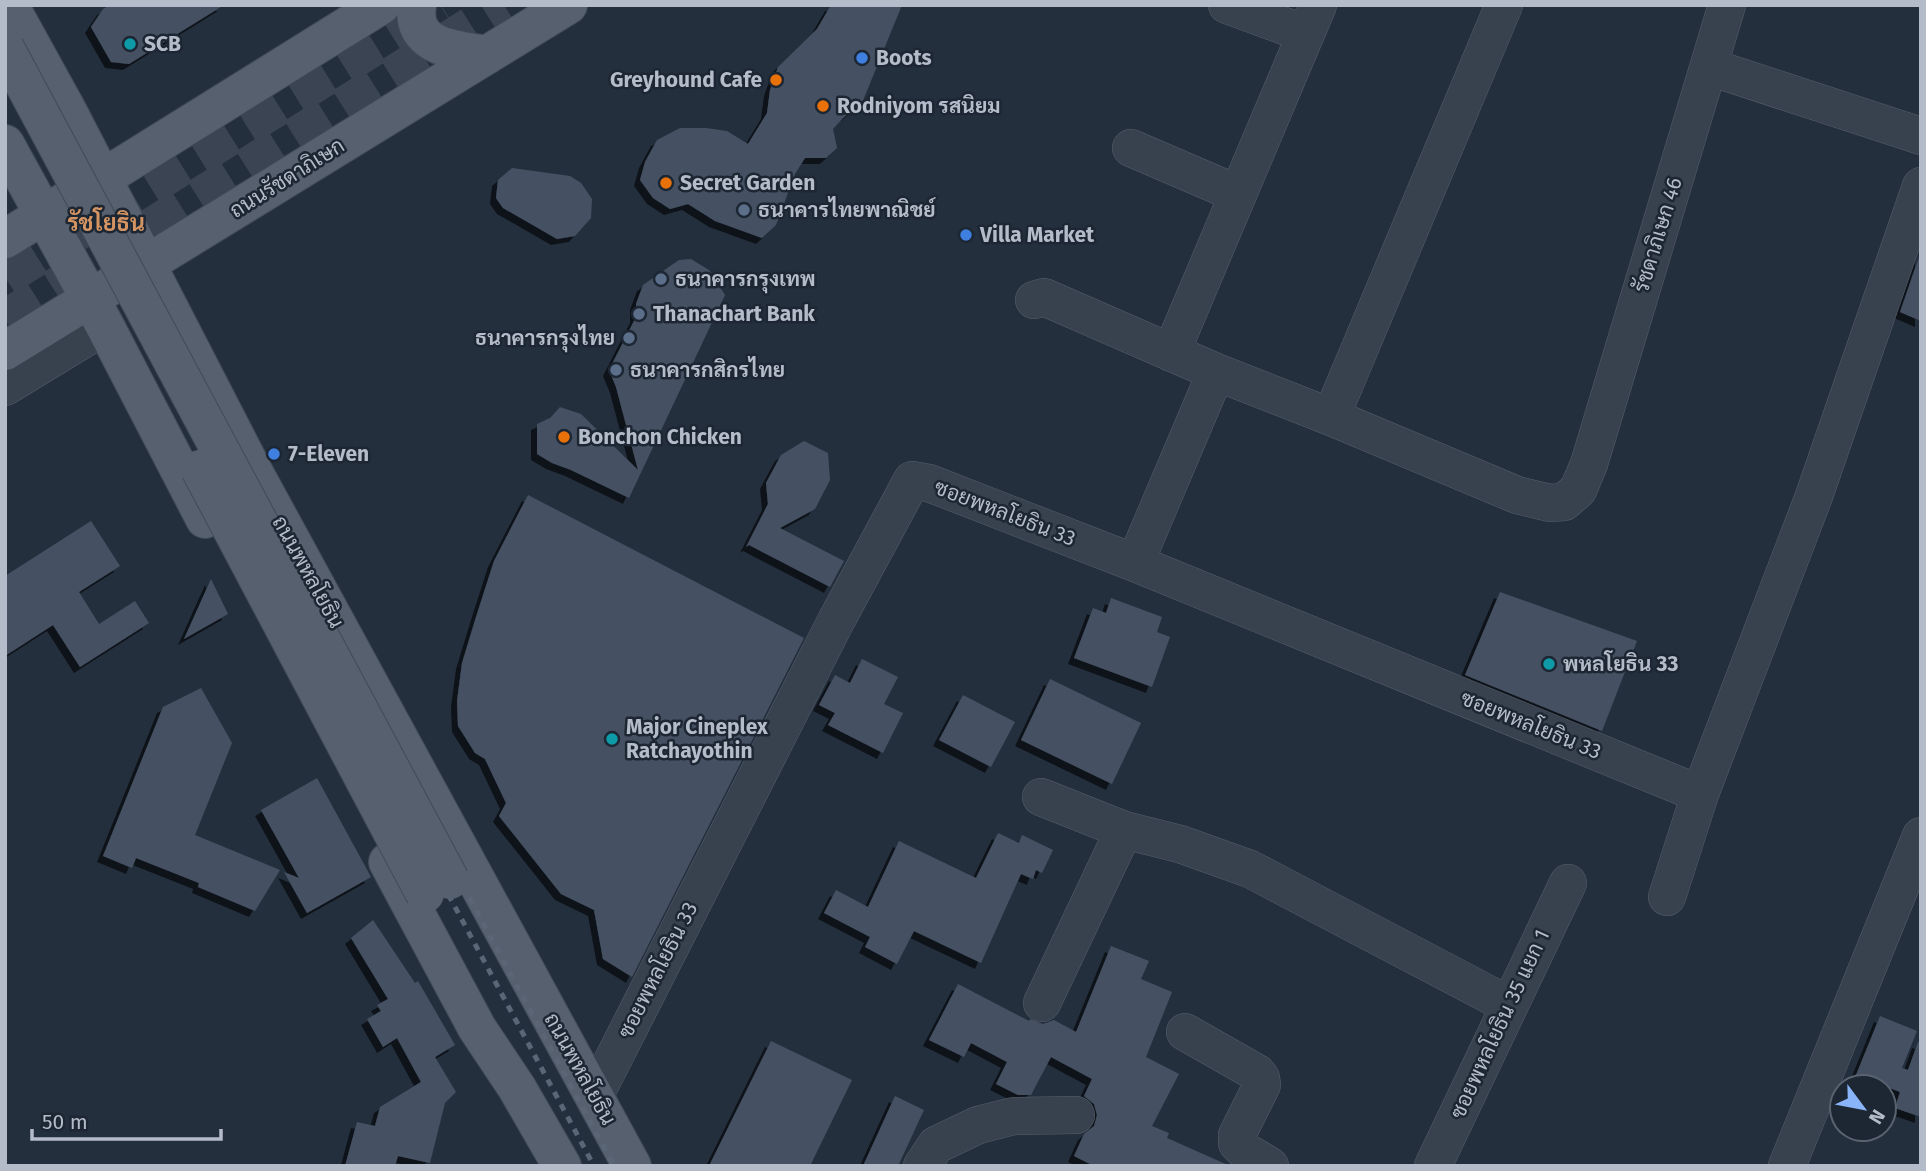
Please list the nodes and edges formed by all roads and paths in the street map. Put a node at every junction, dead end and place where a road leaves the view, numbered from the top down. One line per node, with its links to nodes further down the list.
1 (9, 5): 9 (main road, ถนนพหลโยธิน)
2 (381, 5): 16 (main road)
3 (417, 5): 10 (main road)
4 (568, 5): 10 (main road, ถนนรัชดาภิเษก)
5 (1227, 5): 8 (street)
6 (1504, 5): 28 (street)
7 (1727, 5): 11 (street, รัชดาภิเษก 46)
8 (1312, 19): 18 (street)
9 (13, 52): 16 (main road, ถนนพหลโยธิน); 37 (main road, ถนนพหลโยธิน, bridge)
10 (487, 55): 21 (main road, ถนนรัชดาภิเษก)
11 (1710, 68): 13 (street); 28 (street, รัชดาภิเษก 46)
12 (5, 100): 37 (main road, ถนนพหลโยธิน, bridge)
13 (1921, 136)
14 (5, 144): 19 (main road, ถนนพหลโยธิน)
15 (1131, 148): 18 (street)
16 (102, 179): 19 (main road); 21 (main road, ถนนพหลโยธิน)
17 (1921, 186): 32 (street)
18 (1238, 194): 25 (street)
19 (44, 216): 20 (main road); 23 (main road, ถนนพหลโยธิน)
20 (5, 239)
21 (147, 264): 23 (main road, ถนนรัชดาภิเษก); 29 (main road, ถนนพหลโยธิน)
22 (1034, 300): 25 (street, รัชดาภิเษก 46)
23 (97, 313): 24 (main road, ถนนรัชดาภิเษก); 27 (street); 30 (main road, ถนนพหลโยธิน)
24 (5, 351)
25 (1171, 353): 26 (street, รัชดาภิเษก 46)
26 (1216, 372): 28 (street, รัชดาภิเษก 46); 31 (street)
27 (5, 387)
28 (1331, 416)
29 (252, 470): 30 (main road); 42 (main road, ถนนพหลโยธิน)
30 (199, 506): 44 (main road, ถนนพหลโยธิน)
31 (1135, 563): 32 (street, ซอยพหลโยธิน 33); 42 (street, ซอยพหลโยธิน 33)
32 (1700, 794): 38 (street)
33 (1041, 797): 34 (street)
34 (1125, 830): 39 (street); 40 (street)
35 (1921, 836): 50 (street)
36 (1568, 883): 40 (street, ซอยพหลโยธิน 35 แยก 1)
37 (438, 887): 44 (main road, ถนนพหลโยธิน); 45 (main road, ถนนพหลโยธิน)
38 (1667, 897)
39 (1042, 1003)
40 (1509, 1005): 49 (street, ซอยพหลโยธิน 35 แยก 1)
41 (1185, 1032): 48 (street)
42 (594, 1095): 45 (main road, ถนนพหลโยธิน)
43 (1076, 1115): 47 (street)
44 (543, 1133): 46 (main road, ถนนพหลโยธิน)
45 (623, 1150)
46 (562, 1166)
47 (922, 1166)
48 (1269, 1166)
49 (1433, 1166)
50 (1787, 1166)

